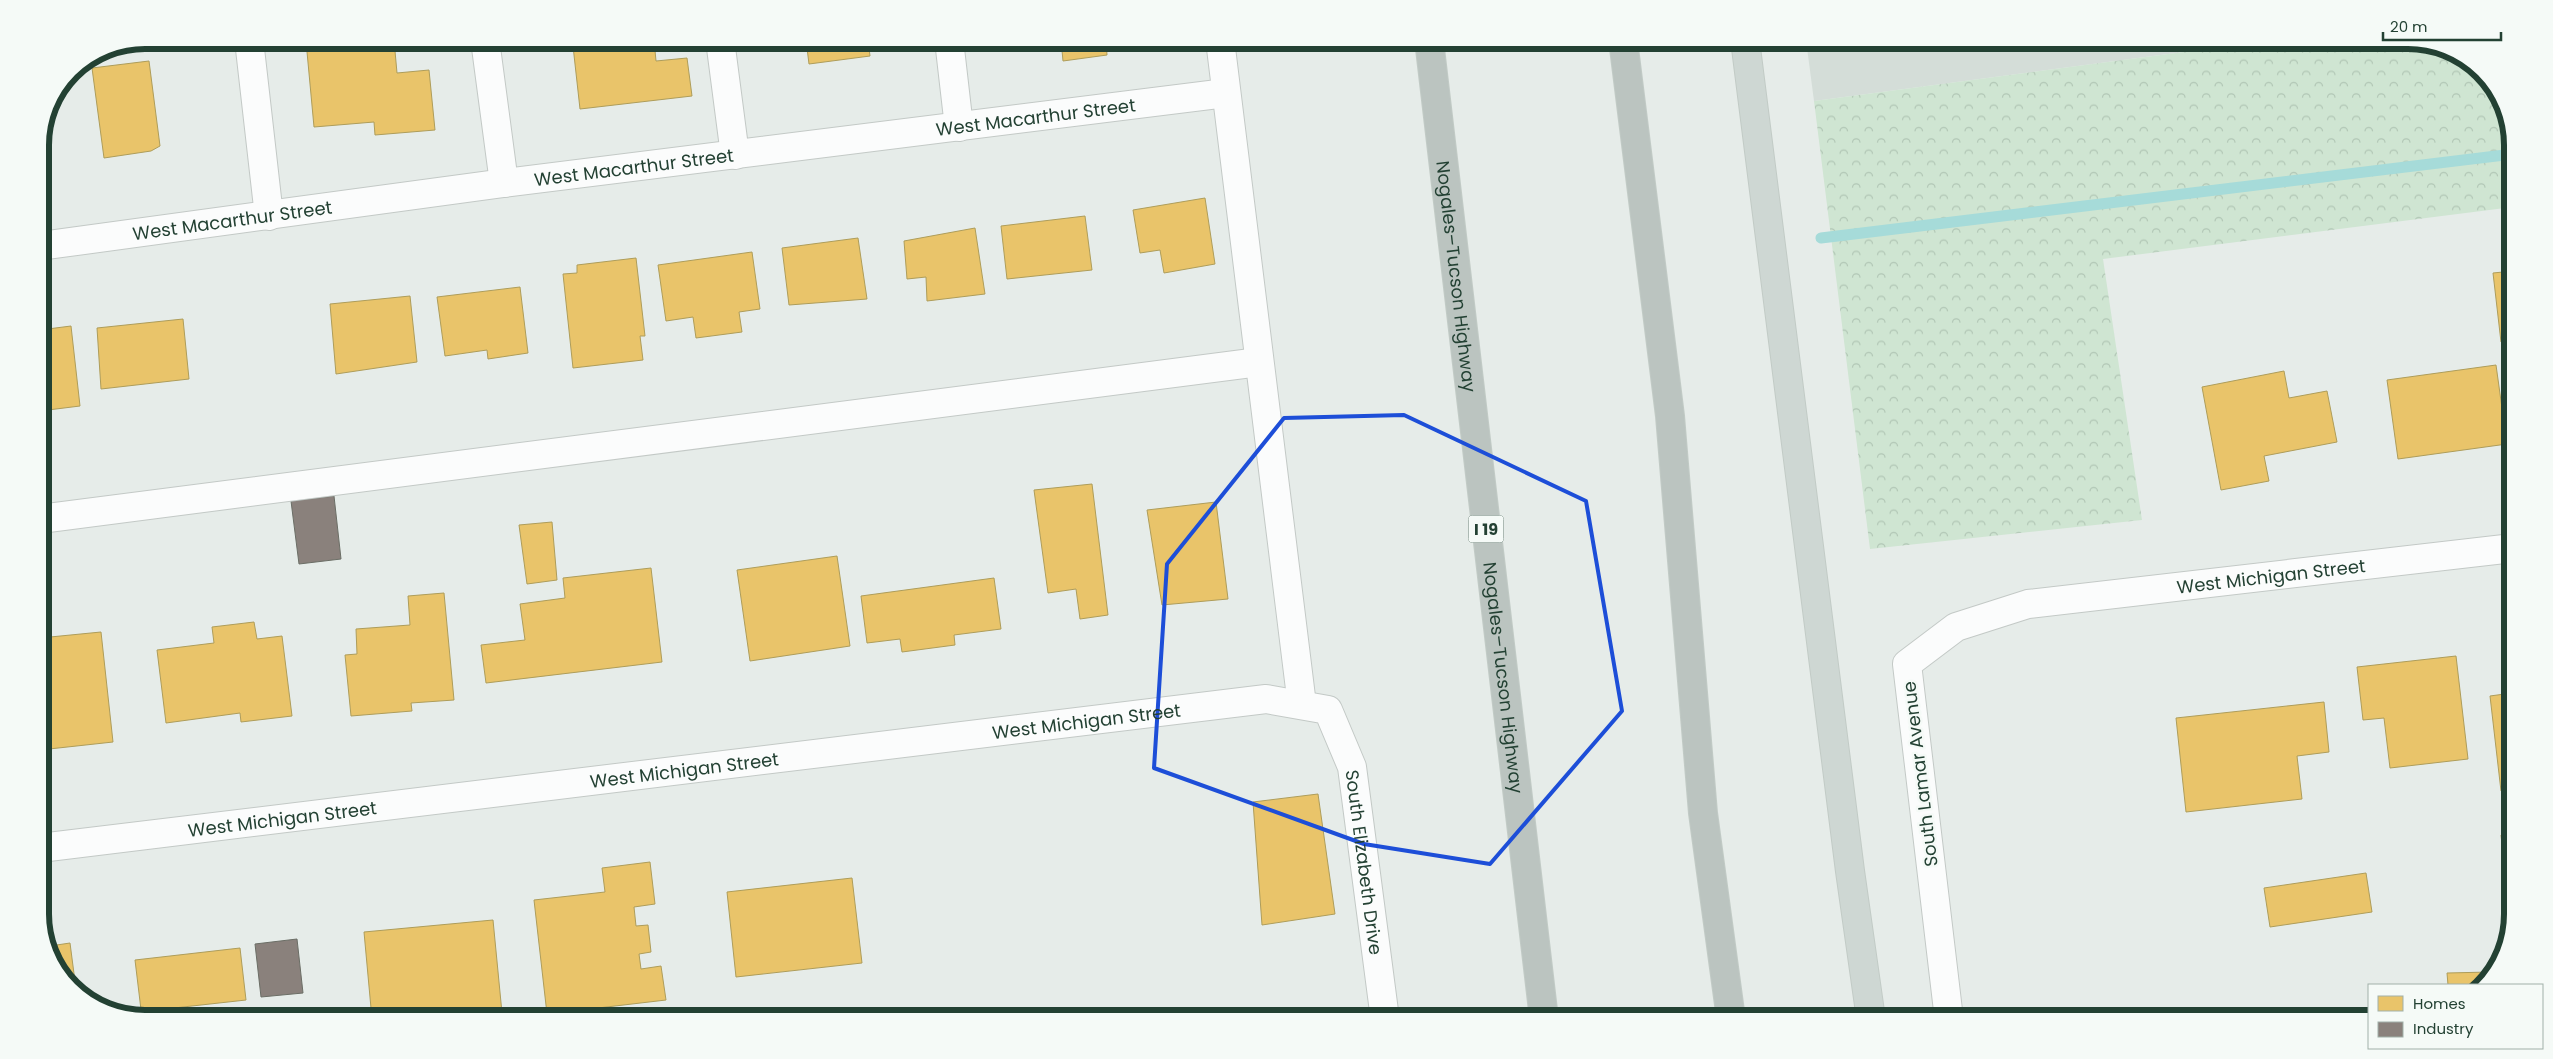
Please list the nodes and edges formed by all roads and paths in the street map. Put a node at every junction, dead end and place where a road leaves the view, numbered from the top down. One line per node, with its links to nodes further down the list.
1 (250, 49): 13 (street)
2 (486, 49): 12 (street)
3 (721, 49): 11 (street)
4 (950, 49): 10 (street)
5 (1221, 49): 9 (street, South Elizabeth Drive)
6 (1430, 49): 22 (highway, Nogales–Tucson Highway / I 19)
7 (1624, 49): 23 (highway)
8 (1746, 49): 24 (main road)
9 (1226, 92): 10 (street, West Macarthur Street); 15 (street, South Elizabeth Drive)
10 (958, 127): 11 (street, West Macarthur Street)
11 (735, 155): 12 (street, West Macarthur Street)
12 (504, 183): 13 (street, West Macarthur Street)
13 (269, 216): 14 (street, West Macarthur Street)
14 (49, 245)
15 (1259, 362): 16 (street); 19 (street, South Elizabeth Drive)
16 (49, 517)
17 (2504, 549): 18 (street, West Michigan Street)
18 (2028, 604): 25 (street, South Lamar Avenue)
19 (1315, 708): 20 (street, West Michigan Street); 21 (street, South Elizabeth Drive)
20 (49, 847)
21 (1384, 1010)
22 (1543, 1010)
23 (1730, 1010)
24 (1870, 1010)
25 (1948, 1010)

